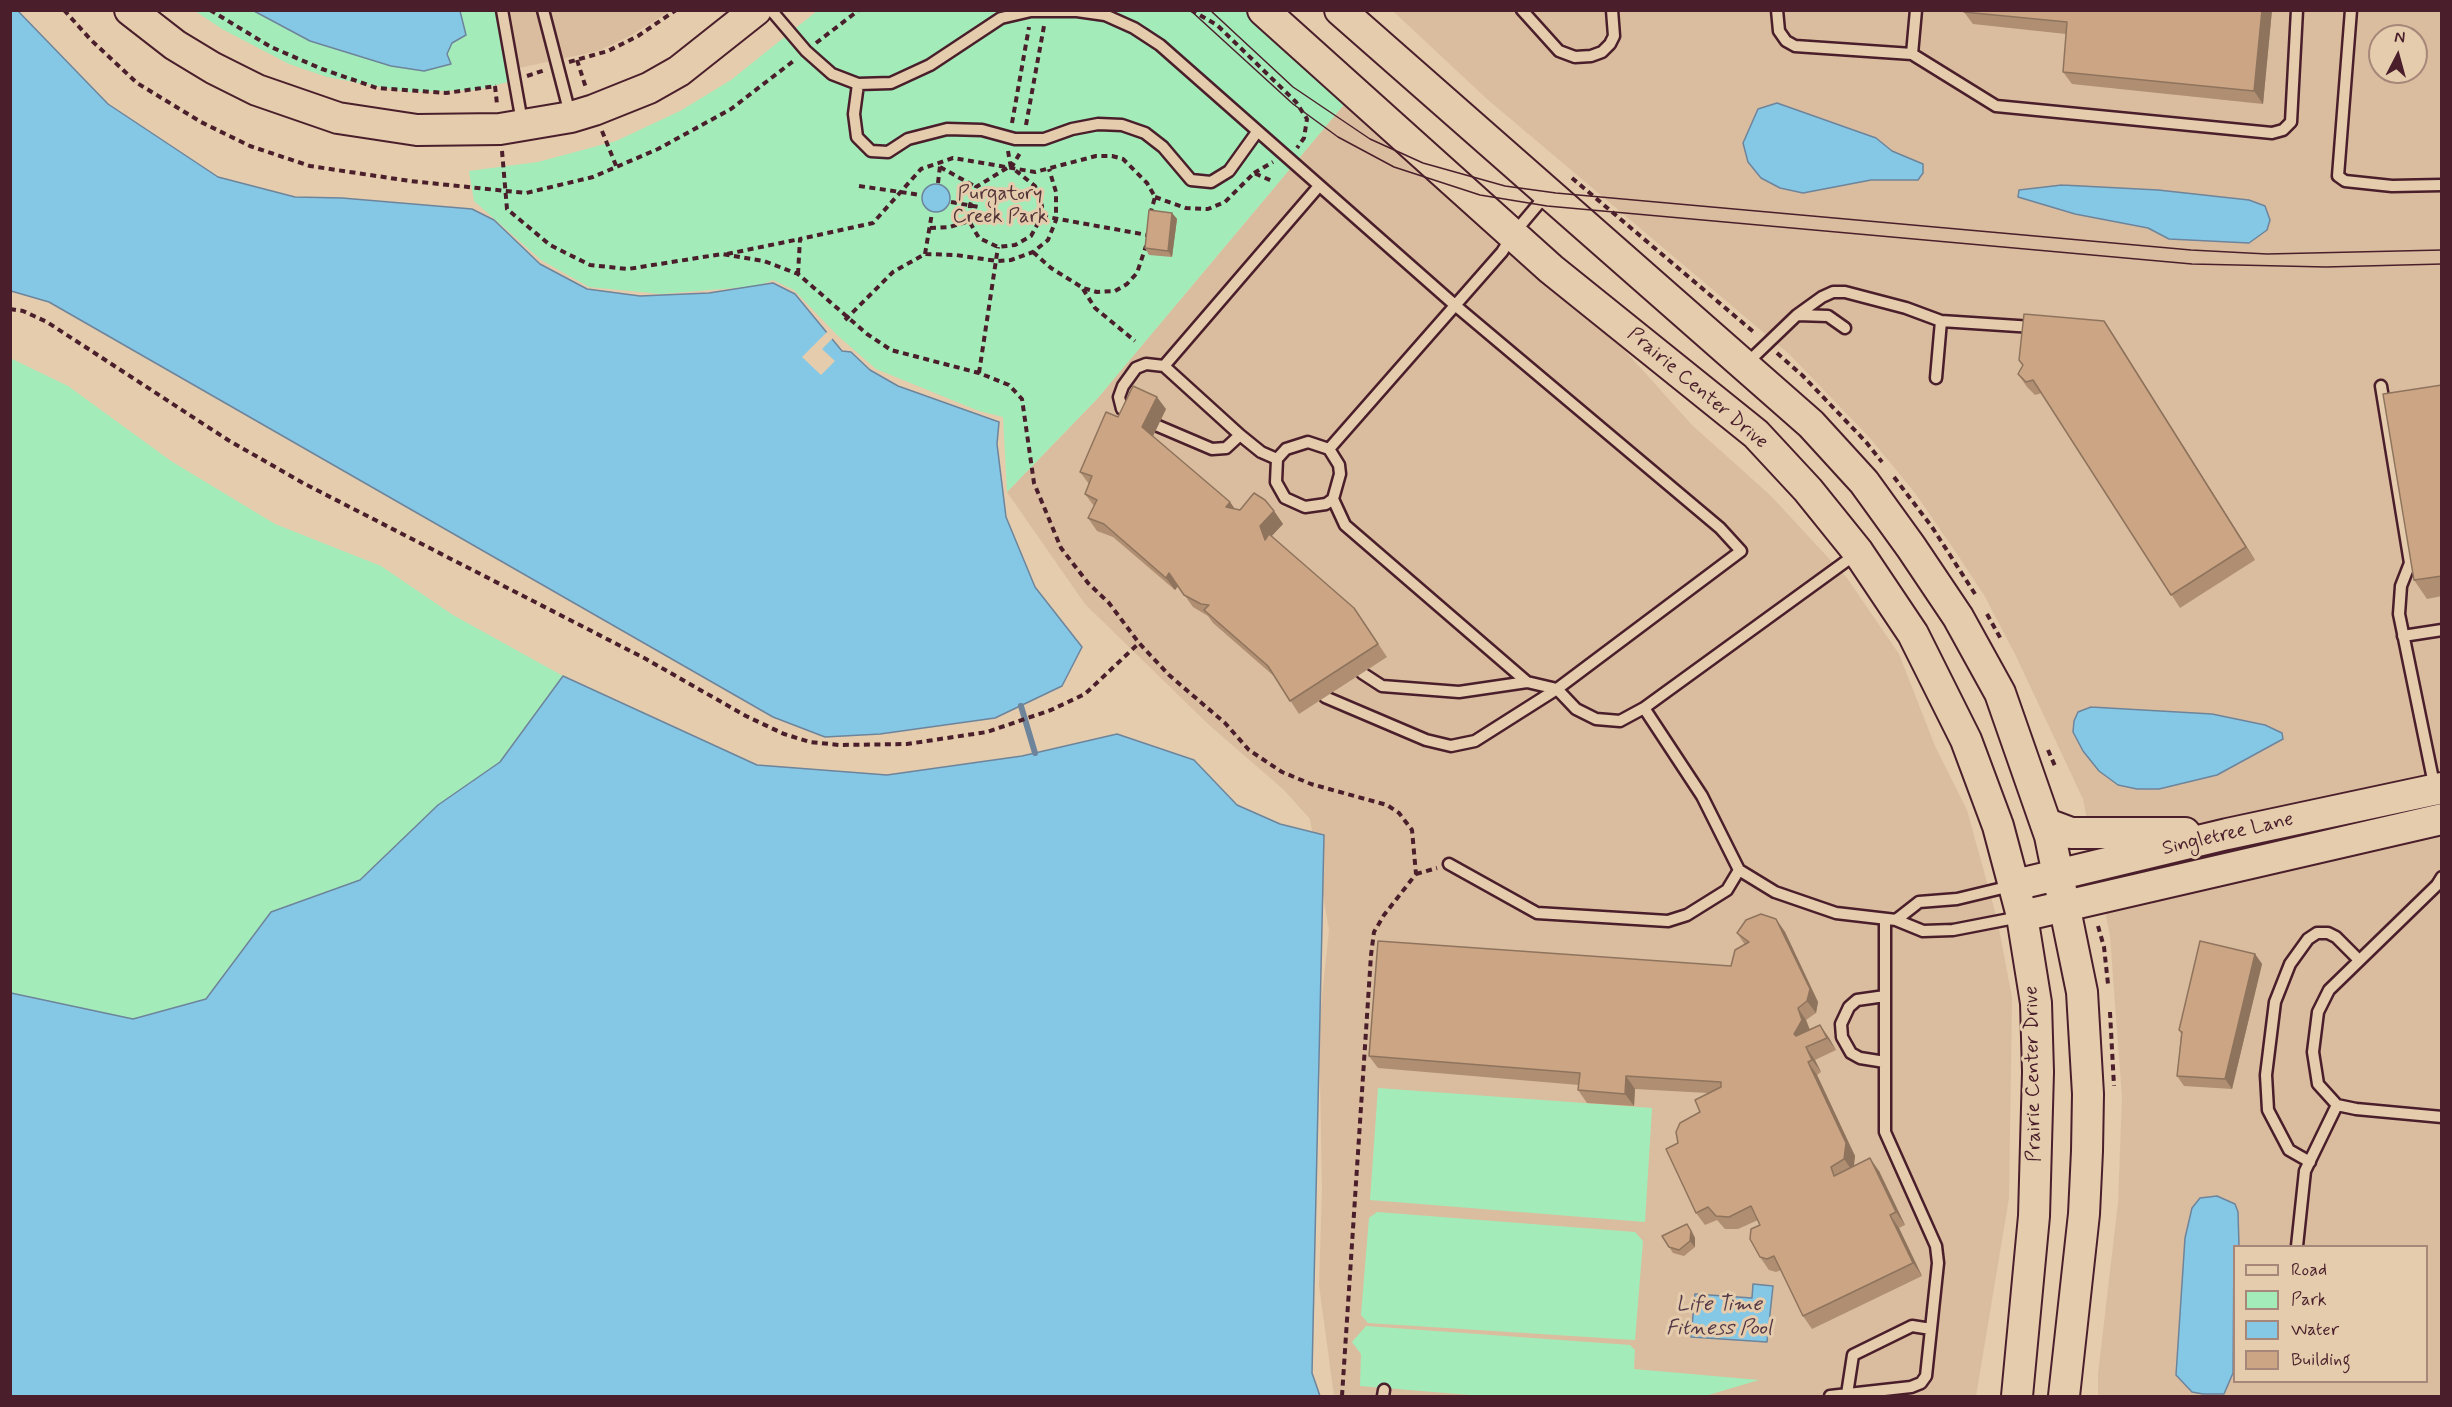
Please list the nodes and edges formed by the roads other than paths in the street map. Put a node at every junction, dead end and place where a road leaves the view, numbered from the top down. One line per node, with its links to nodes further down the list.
1 (130, 10): 17 (main road)
2 (502, 10): 17 (lane)
3 (543, 10): 16 (lane)
4 (756, 10): 16 (main road)
5 (771, 10): 15 (lane)
6 (1263, 10): 22 (main road, Prairie Center Drive)
7 (1340, 10): 21 (main road)
8 (1522, 10): 9 (lane)
9 (1612, 10)
10 (1777, 10): 14 (lane)
11 (1916, 10): 14 (lane)
12 (2297, 10): 14 (lane)
13 (2351, 10): 20 (lane)
14 (1912, 54)
15 (858, 84): 18 (lane); 18 (lane)
16 (571, 117): 17 (main road)
17 (523, 126)
18 (1257, 132): 19 (lane)
19 (1319, 186): 23 (lane); 28 (lane)
20 (2442, 186)
21 (1549, 193): 22 (lane); 29 (main road)
22 (1514, 233): 23 (lane); 38 (main road, Prairie Center Drive)
23 (1456, 306): 35 (lane); 43 (lane)
24 (1797, 315): 25 (lane); 26 (lane); 29 (lane)
25 (1941, 321): 27 (lane); 30 (lane)
26 (1845, 327)
27 (2033, 327)
28 (1164, 366): 32 (lane); 34 (lane)
29 (1745, 366): 47 (main road)
30 (1936, 378)
31 (2381, 386): 40 (lane)
32 (1134, 415)
33 (1158, 426): 34 (lane)
34 (1240, 435): 36 (lane)
35 (1329, 449): 36 (lane); 37 (lane)
36 (1277, 459): 37 (lane)
37 (1333, 499): 42 (lane)
38 (1858, 552): 45 (lane); 53 (main road, Prairie Center Drive)
39 (2442, 630): 40 (lane)
40 (2403, 636): 46 (lane)
41 (1362, 673): 42 (lane)
42 (1527, 682): 43 (lane)
43 (1557, 689): 44 (lane); 45 (lane)
44 (1325, 698)
45 (1644, 708): 50 (lane)
46 (2439, 807): 48 (main road, Singletree Lane); 54 (main road, Singletree Lane)
47 (2047, 824): 48 (main road); 51 (main road)
48 (2227, 834): 51 (main road, Singletree Lane)
49 (1449, 864): 50 (lane)
50 (1740, 870): 56 (lane)
51 (2060, 874): 53 (main road, Singletree Lane); 54 (main road)
52 (2442, 877): 57 (lane)
53 (2015, 885): 55 (main road, Prairie Center Drive); 56 (lane)
54 (2066, 907): 55 (main road, Singletree Lane); 68 (main road)
55 (2022, 916): 56 (lane); 67 (main road, Prairie Center Drive)
56 (1891, 919): 58 (lane)
57 (2359, 960): 60 (lane); 62 (lane)
58 (1885, 996): 59 (lane); 59 (lane)
59 (1885, 1062): 64 (lane)
60 (2337, 1105): 61 (lane); 62 (lane)
61 (2442, 1117)
62 (2310, 1162): 63 (lane)
63 (2297, 1245)
64 (1931, 1329): 65 (lane); 65 (lane)
65 (1847, 1394): 66 (lane)
66 (1830, 1396)
67 (2017, 1396)
68 (2064, 1396)

